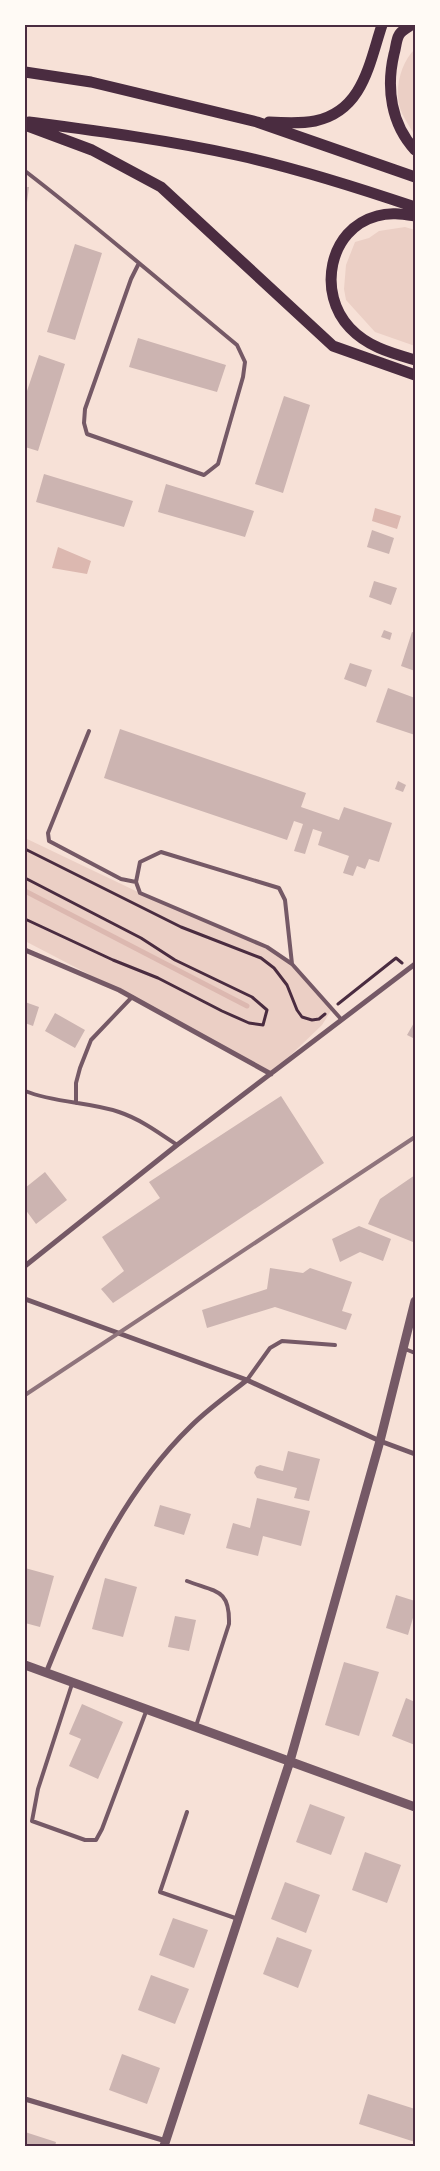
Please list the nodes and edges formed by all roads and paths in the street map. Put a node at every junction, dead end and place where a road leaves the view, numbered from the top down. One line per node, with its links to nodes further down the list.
1 (382, 25): 6 (main road)
2 (411, 25): 3 (main road)
3 (400, 29): 8 (main road)
4 (25, 72): 6 (main road)
5 (25, 121): 11 (main road)
6 (257, 122): 10 (main road)
7 (25, 125): 15 (main road)
8 (415, 150)
9 (25, 171): 13 (lane)
10 (415, 177)
11 (415, 207)
12 (415, 216): 14 (main road)
13 (139, 263): 13 (lane)
14 (415, 360)
15 (415, 375)
16 (89, 731): 19 (lane)
17 (25, 849): 26 (path)
18 (25, 878): 20 (path)
19 (136, 882): 23 (lane); 23 (lane)
20 (25, 919)
21 (25, 950): 25 (street)
22 (400, 961): 26 (path)
23 (292, 964): 26 (lane)
24 (415, 964): 27 (street)
25 (132, 997): 28 (street); 30 (lane)
26 (332, 1009): 27 (lane)
27 (341, 1019): 28 (street)
28 (271, 1074): 31 (street)
29 (25, 1091): 30 (lane)
30 (76, 1103): 31 (lane)
31 (177, 1144): 32 (street)
32 (25, 1266)
33 (25, 1299): 38 (street)
34 (415, 1301): 36 (street)
35 (335, 1345): 38 (lane)
36 (402, 1348): 37 (lane); 39 (street)
37 (415, 1353)
38 (247, 1380): 39 (street); 43 (street)
39 (380, 1441): 40 (street); 47 (street)
40 (415, 1454)
41 (187, 1581): 46 (lane)
42 (25, 1665): 43 (street)
43 (46, 1673): 44 (street)
44 (73, 1682): 45 (street); 45 (lane)
45 (147, 1709): 46 (street)
46 (196, 1727): 47 (street)
47 (290, 1761): 48 (street); 50 (street)
48 (415, 1807)
49 (187, 1812): 50 (lane)
50 (240, 1920): 52 (street)
51 (25, 2099): 52 (street)
52 (165, 2143)

